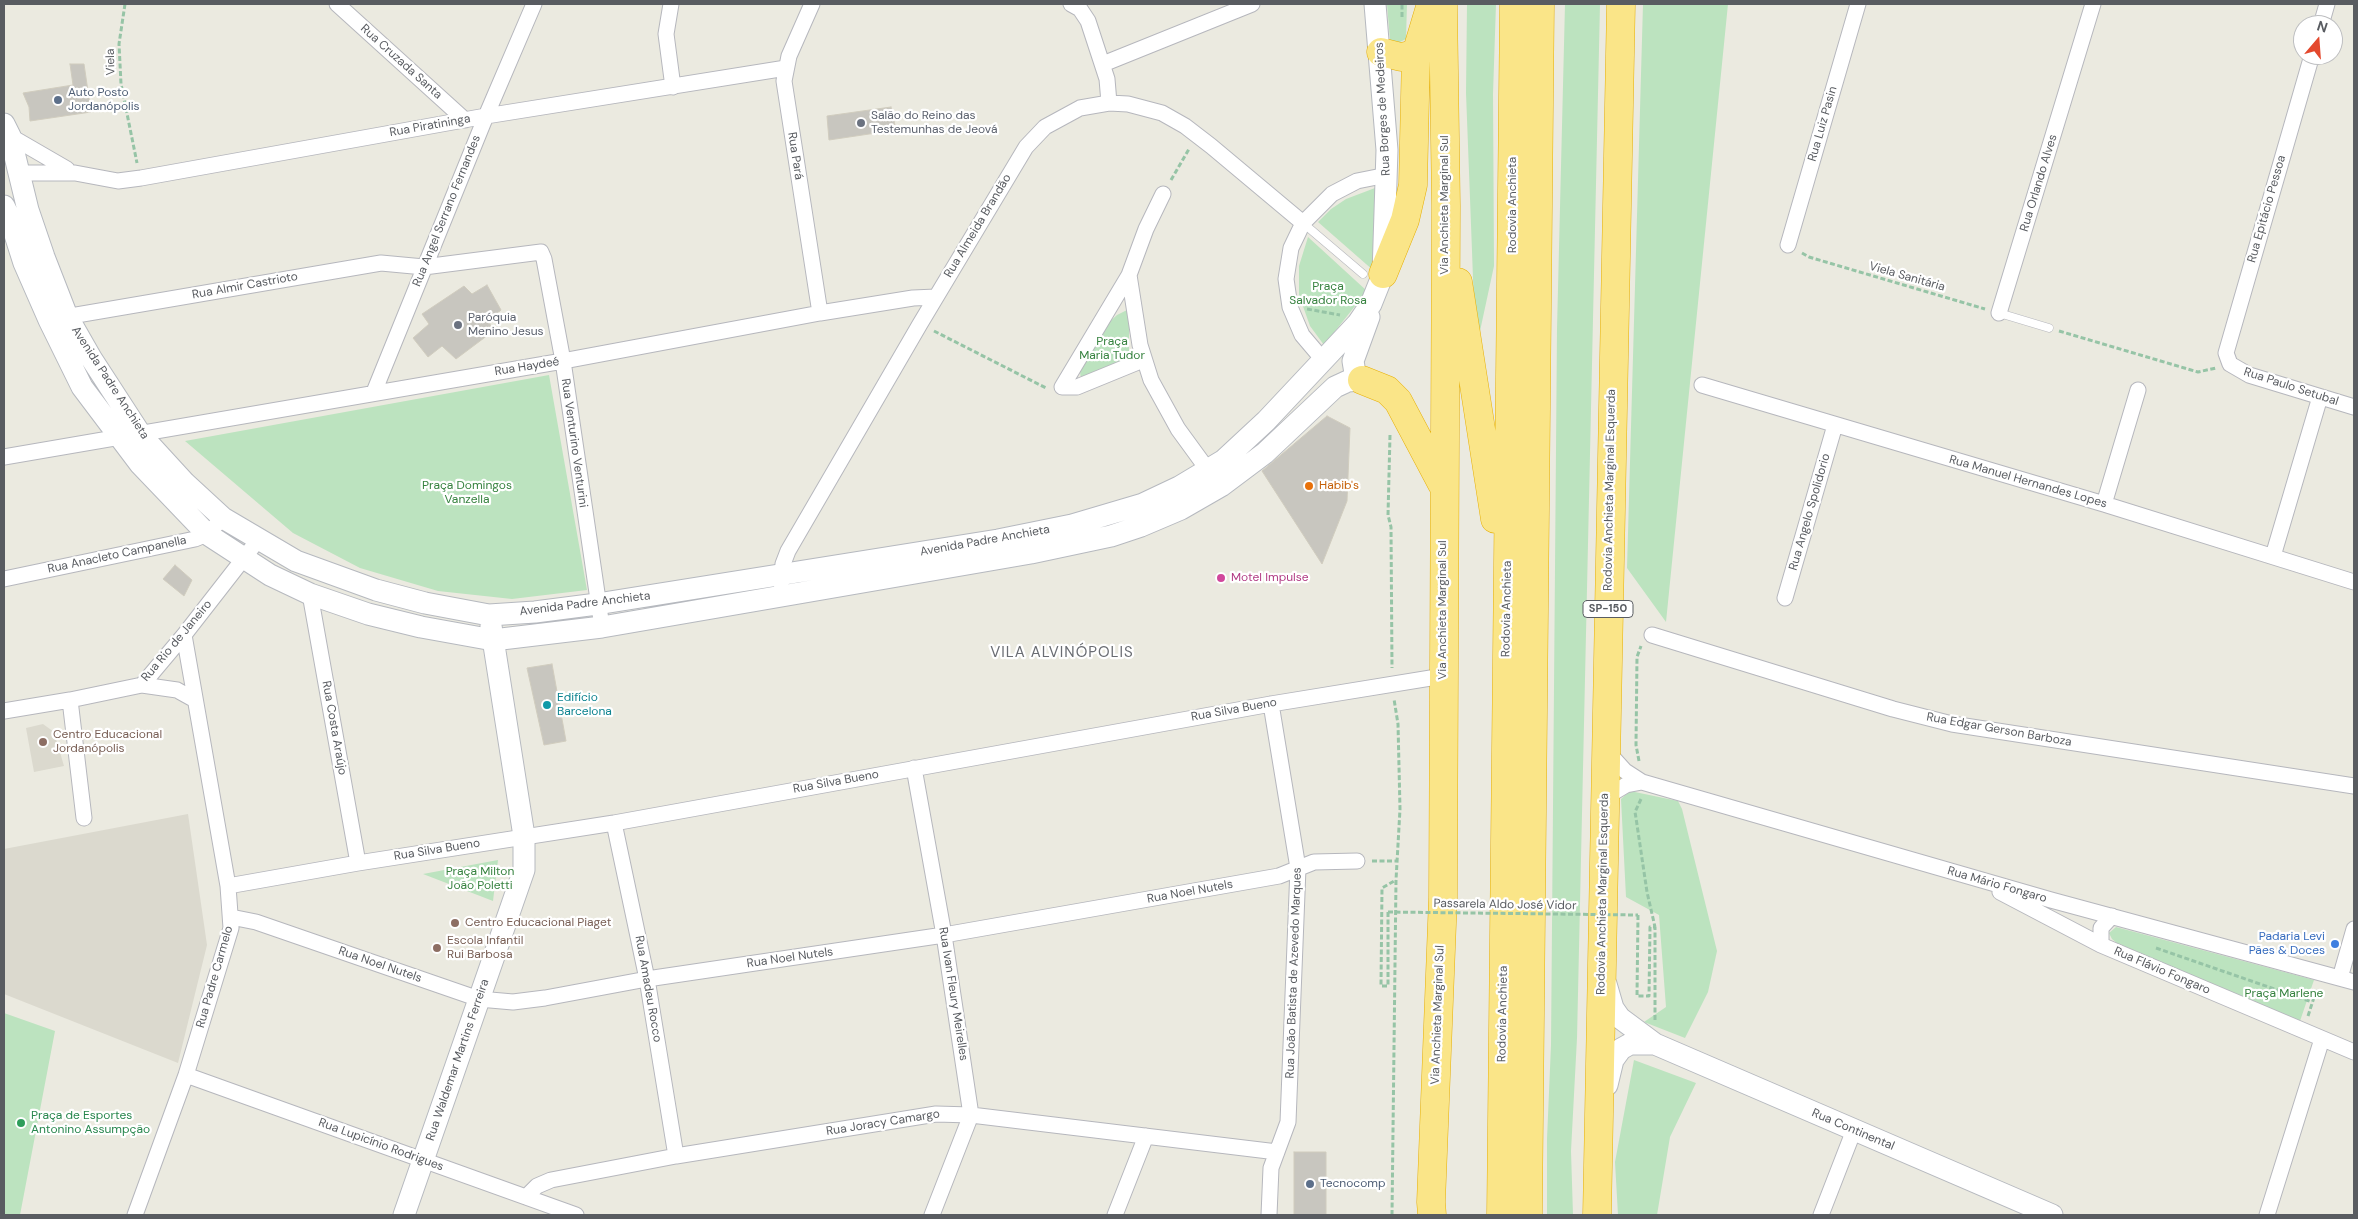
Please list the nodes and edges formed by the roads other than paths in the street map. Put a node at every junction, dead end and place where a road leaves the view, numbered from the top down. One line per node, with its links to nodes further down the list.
1 (337, 4): 23 (street, Rua Cruzada Santa)
2 (534, 4): 22 (street, Rua Angel Serrano Fernandes)
3 (670, 4): 20 (street)
4 (812, 4): 19 (street, Rua Pará)
5 (1071, 4): 17 (street)
6 (1252, 4): 17 (street)
7 (1375, 4): 15 (street, Rua Borges de Medeiros)
8 (1431, 4): 16 (highway)
9 (1443, 4): 30 (highway, Via Anchieta Marginal Sul)
10 (1514, 4): 68 (highway, Rodovia Anchieta)
11 (1540, 4): 126 (highway, Rodovia Anchieta)
12 (1621, 4): 84 (highway, Rodovia Anchieta Marginal Esquerda / SP-150)
13 (1858, 4): 32 (street, Rua Luiz Pasin)
14 (2093, 4): 39 (street, Rua Orlando Alves)
15 (1381, 52): 16 (highway); 27 (street, Rua Borges de Medeiros)
16 (1416, 54): 34 (highway)
17 (1103, 64): 21 (street)
18 (2309, 65): 45 (street, Rua Epitácio Pessoa)
19 (786, 68): 20 (street, Rua Piratininga); 38 (street, Rua Pará)
20 (673, 87): 22 (street, Rua Piratininga)
21 (1109, 103): 31 (street, Rua Almeida Brandão); 36 (street, Rua Almeida Brandão)
22 (486, 116): 23 (street, Rua Piratininga); 33 (street, Rua Angel Serrano Fernandes)
23 (465, 120): 25 (street, Rua Piratininga)
24 (7, 130): 25 (street, Rua Piratininga); 26 (street, Avenida Padre Anchieta)
25 (75, 173): 26 (street, Rua Piratininga)
26 (11, 175): 40 (street, Avenida Padre Anchieta)
27 (1387, 175): 31 (street); 34 (street, Rua Borges de Medeiros)
28 (1163, 194): 35 (street)
29 (4, 206): 40 (street, Avenida Padre Anchieta)
30 (1446, 206): 58 (highway, Via Anchieta Marginal Sul); 68 (highway)
31 (1303, 223): 34 (lane); 44 (street)
32 (1788, 245)
33 (424, 268): 40 (street, Rua Almir Castrioto); 43 (street, Rua Venturino Venturini); 49 (street, Rua Angel Serrano Fernandes)
34 (1373, 274): 37 (street, Avenida Padre Anchieta)
35 (1129, 275): 42 (street); 42 (street)
36 (936, 297): 38 (street, Rua Haydeé); 65 (street, Rua Almeida Brandão)
37 (1366, 312): 44 (street, Avenida Padre Anchieta); 46 (street)
38 (820, 313): 43 (street, Rua Haydeé)
39 (2000, 314): 41 (lane)
40 (58, 318): 54 (street, Avenida Padre Anchieta); 55 (street, Avenida Padre Anchieta)
41 (2049, 328)
42 (1143, 360): 57 (street)
43 (563, 361): 49 (street, Rua Haydeé); 72 (street, Rua Venturino Venturini)
44 (1324, 361): 52 (street); 57 (street, Avenida Padre Anchieta)
45 (2230, 364): 50 (street, Rua Paulo Setubal)
46 (1362, 380): 52 (street, Avenida Padre Anchieta); 58 (highway)
47 (1702, 385): 53 (street, Rua Manuel Hernandes Lopes)
48 (2138, 390): 59 (street)
49 (374, 392): 54 (street, Rua Haydeé)
50 (2320, 397): 51 (street, Rua Paulo Setubal); 63 (street)
51 (2354, 407)
52 (1308, 410): 57 (street, Avenida Padre Anchieta)
53 (1835, 425): 59 (street, Rua Manuel Hernandes Lopes); 71 (street, Rua Angelo Spolidorio)
54 (141, 435): 55 (street, Rua Haydeé); 60 (street, Avenida Padre Anchieta)
55 (119, 439): 56 (street, Rua Haydeé); 61 (street, Avenida Padre Anchieta)
56 (4, 458)
57 (1215, 478): 65 (street, Avenida Padre Anchieta); 70 (street, Avenida Padre Anchieta)
58 (1443, 485): 78 (highway, Via Anchieta Marginal Sul)
59 (2104, 504): 63 (street, Rua Manuel Hernandes Lopes)
60 (223, 518): 61 (street, Rua Anacleto Campanella); 62 (street, Avenida Padre Anchieta)
61 (207, 534): 64 (street, Avenida Padre Anchieta); 66 (street, Rua Anacleto Campanella)
62 (258, 540): 64 (street, Rua Rio de Janeiro); 73 (street, Avenida Padre Anchieta)
63 (2274, 556): 67 (street, Rua Manuel Hernandes Lopes)
64 (244, 560): 69 (street, Avenida Padre Anchieta); 75 (street, Rua Rio de Janeiro)
65 (781, 574): 70 (street, Rua Almeida Brandão); 72 (street, Avenida Padre Anchieta)
66 (4, 579)
67 (2354, 582)
68 (1507, 590): 125 (highway, Rodovia Anchieta)
69 (310, 594): 77 (street, Avenida Padre Anchieta); 93 (street, Rua Costa Araújo)
70 (782, 596): 74 (street, Avenida Padre Anchieta)
71 (1785, 598)
72 (597, 604): 73 (street, Avenida Padre Anchieta); 74 (street, Rua Venturino Venturini)
73 (489, 615): 77 (street)
74 (602, 627): 77 (street, Avenida Padre Anchieta)
75 (184, 634): 79 (street, Rua Rio de Janeiro); 81 (street, Rua Padre Carmelo)
76 (1652, 635): 87 (street, Rua Edgar Gerson Barboza)
77 (493, 640): 91 (street, Rua Waldemar Martins Ferreira)
78 (1443, 676): 82 (street, Rua Silva Bueno); 118 (highway, Via Anchieta Marginal Sul)
79 (142, 685): 80 (street, Rua Rio de Janeiro); 81 (street)
80 (70, 700): 83 (street, Rua Rio de Janeiro); 89 (street)
81 (194, 700): 96 (street, Rua Padre Carmelo)
82 (1271, 704): 85 (street, Rua Silva Bueno); 94 (street, Rua João Batista de Azevedo Marques)
83 (4, 711)
84 (1605, 750): 86 (street); 88 (highway, Rodovia Anchieta Marginal Esquerda / SP-150)
85 (914, 768): 90 (street, Rua Silva Bueno); 100 (street, Rua Ivan Fleury Meirelles)
86 (1645, 783): 88 (street); 95 (street, Rua Mário Fongaro)
87 (2354, 786)
88 (1604, 802): 102 (highway, Rodovia Anchieta Marginal Esquerda / SP-150)
89 (84, 818)
90 (614, 823): 91 (street, Rua Silva Bueno); 103 (street, Rua Amadeu Rocco)
91 (524, 836): 93 (street, Rua Silva Bueno); 105 (street, Rua Waldemar Martins Ferreira)
92 (1357, 861): 94 (street, Rua Noel Nutels)
93 (358, 863): 96 (street, Rua Silva Bueno)
94 (1298, 868): 100 (street, Rua Noel Nutels); 114 (street, Rua João Batista de Azevedo Marques)
95 (1974, 878): 97 (street, Rua Mário Fongaro); 101 (street, Rua Flávio Fongaro)
96 (228, 886): 98 (street, Rua Padre Carmelo)
97 (2112, 916): 101 (street); 104 (street, Rua Mário Fongaro)
98 (231, 917): 105 (street, Rua Noel Nutels); 109 (street, Rua Padre Carmelo)
99 (2354, 929): 104 (street)
100 (944, 935): 103 (street, Rua Noel Nutels); 110 (street, Rua Ivan Fleury Meirelles)
101 (2100, 945): 106 (street, Rua Flávio Fongaro)
102 (1601, 964): 107 (street, Rua Continental); 111 (highway, Rodovia Anchieta Marginal Esquerda / SP-150)
103 (647, 979): 105 (street, Rua Noel Nutels); 115 (street, Rua Amadeu Rocco)
104 (2347, 980)
105 (479, 999): 116 (street, Rua Waldemar Martins Ferreira)
106 (2322, 1039): 108 (street, Rua Flávio Fongaro); 130 (street)
107 (1655, 1044): 111 (street, Rua Continental); 112 (street, Rua Continental)
108 (2354, 1052)
109 (186, 1075): 116 (street, Rua Lupicínio Rodrigues); 119 (street, Rua Padre Carmelo)
110 (971, 1115): 113 (street, Rua Joracy Camargo); 115 (street, Rua Joracy Camargo); 122 (street, Rua Ivan Fleury Meirelles)
111 (1599, 1124): 127 (highway, Rodovia Anchieta Marginal Esquerda / SP-150)
112 (1854, 1130): 128 (street); 129 (street, Rua Continental)
113 (1146, 1136): 114 (street, Rua Joracy Camargo); 123 (street)
114 (1277, 1152): 124 (street, Rua João Batista de Azevedo Marques)
115 (676, 1156): 117 (street, Rua Joracy Camargo)
116 (423, 1160): 117 (street, Rua Lupicínio Rodrigues); 120 (street, Rua Waldemar Martins Ferreira)
117 (526, 1197): 121 (street, Rua Lupicínio Rodrigues)
118 (1430, 1211)
119 (134, 1215)
120 (404, 1215)
121 (576, 1215)
122 (932, 1215)
123 (1115, 1215)
124 (1269, 1215)
125 (1501, 1215)
126 (1528, 1215)
127 (1597, 1215)
128 (1820, 1215)
129 (2052, 1215)
130 (2267, 1215)

